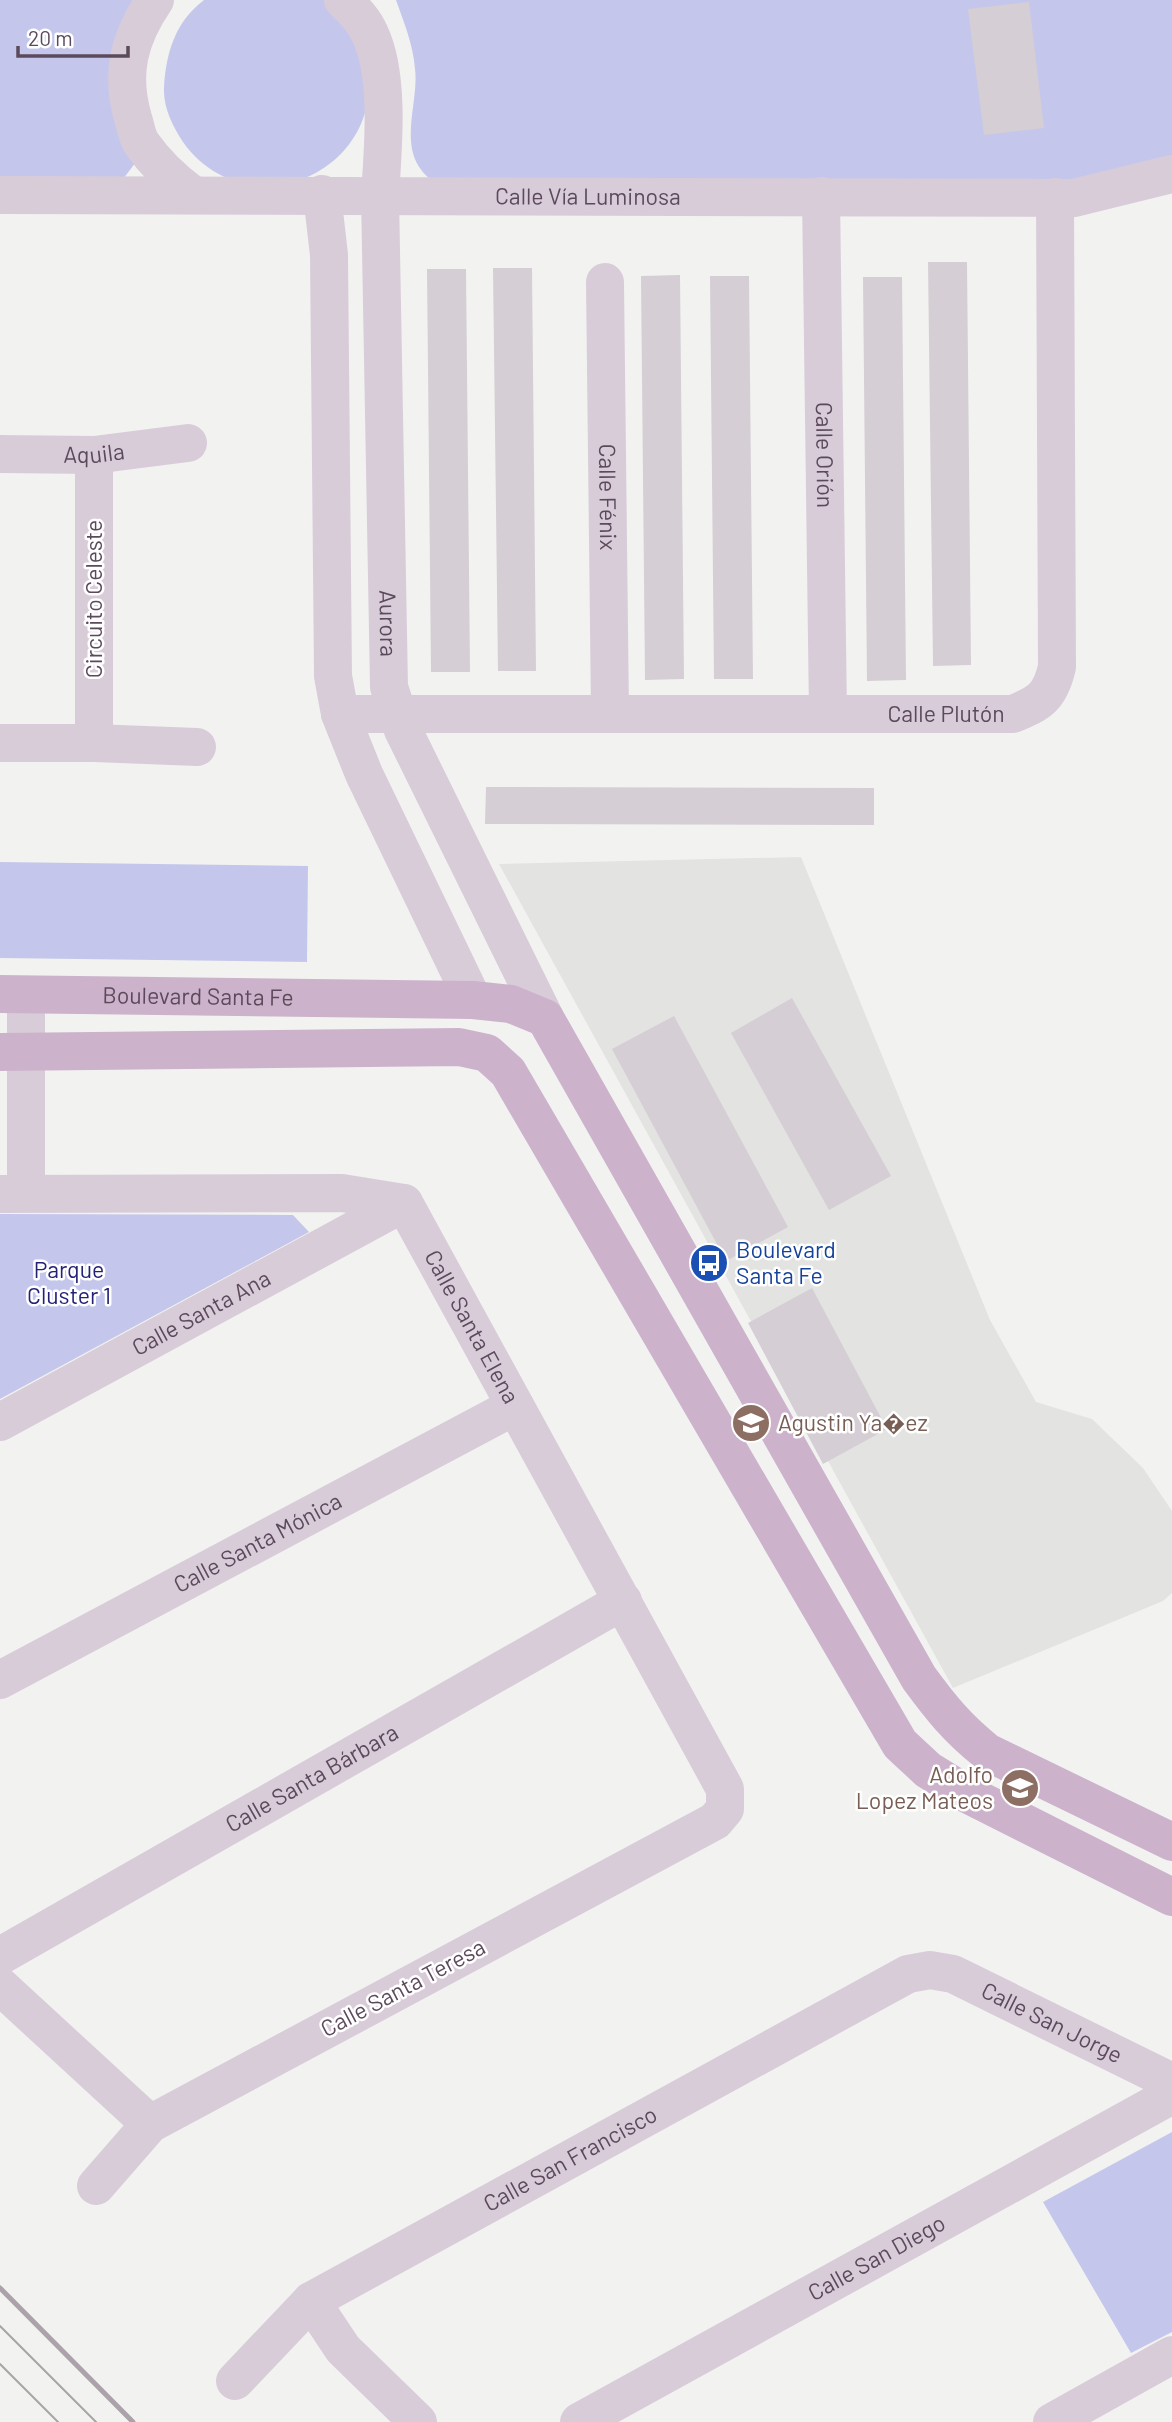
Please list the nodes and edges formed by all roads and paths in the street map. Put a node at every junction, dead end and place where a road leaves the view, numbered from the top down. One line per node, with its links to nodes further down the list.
1 (155, 0): 5 (street)
2 (343, 0): 7 (street, Aurora)
3 (1172, 173): 9 (street, Calle Vía Luminosa)
4 (0, 194): 5 (street, Calle Vía Luminosa)
5 (192, 194): 6 (street, Calle Vía Luminosa)
6 (322, 194): 7 (street, Calle Vía Luminosa); 16 (street)
7 (380, 195): 8 (street, Calle Vía Luminosa); 14 (street, Aurora)
8 (821, 196): 9 (street, Calle Vía Luminosa); 17 (street, Calle Orión)
9 (1055, 197): 17 (street, Calle Plutón)
10 (605, 282): 15 (street, Calle Fénix)
11 (188, 443): 13 (street, Aquila)
12 (0, 454): 13 (street, Aquila)
13 (94, 455): 19 (street, Circuito Celeste)
14 (397, 713): 15 (street, Calle Plutón); 16 (street, Calle Plutón); 23 (street, Aurora)
15 (610, 713): 17 (street, Calle Plutón)
16 (340, 714): 22 (street)
17 (828, 714)
18 (0, 743): 19 (street)
19 (94, 743): 20 (street)
20 (197, 747)
21 (13, 995): 22 (main road, Boulevard Santa Fe); 24 (street)
22 (473, 1000): 23 (main road, Boulevard Santa Fe)
23 (545, 1018): 32 (main road)
24 (13, 1052): 25 (street); 33 (main road)
25 (13, 1193): 26 (street)
26 (404, 1203): 27 (street, Calle Santa Elena); 28 (street, Calle Santa Ana)
27 (516, 1406): 29 (street, Calle Santa Elena); 30 (street, Calle Santa Mónica)
28 (0, 1422)
29 (623, 1601): 31 (street, Calle Santa Elena); 34 (street, Calle Santa Bárbara)
30 (0, 1680)
31 (725, 1809): 39 (street, Calle Santa Teresa)
32 (1172, 1842)
33 (1172, 1898)
34 (0, 1956)
35 (930, 1970): 37 (street, Calle San Jorge); 41 (street, Calle San Francisco)
36 (0, 1986): 39 (street)
37 (1172, 2082)
38 (1172, 2095): 45 (street, Calle San Diego)
39 (150, 2124): 40 (street, Calle Santa Teresa)
40 (96, 2186)
41 (311, 2301): 43 (street, Calle San Francisco); 44 (street)
42 (1172, 2355): 46 (street)
43 (235, 2381)
44 (418, 2422)
45 (579, 2422)
46 (1052, 2422)

